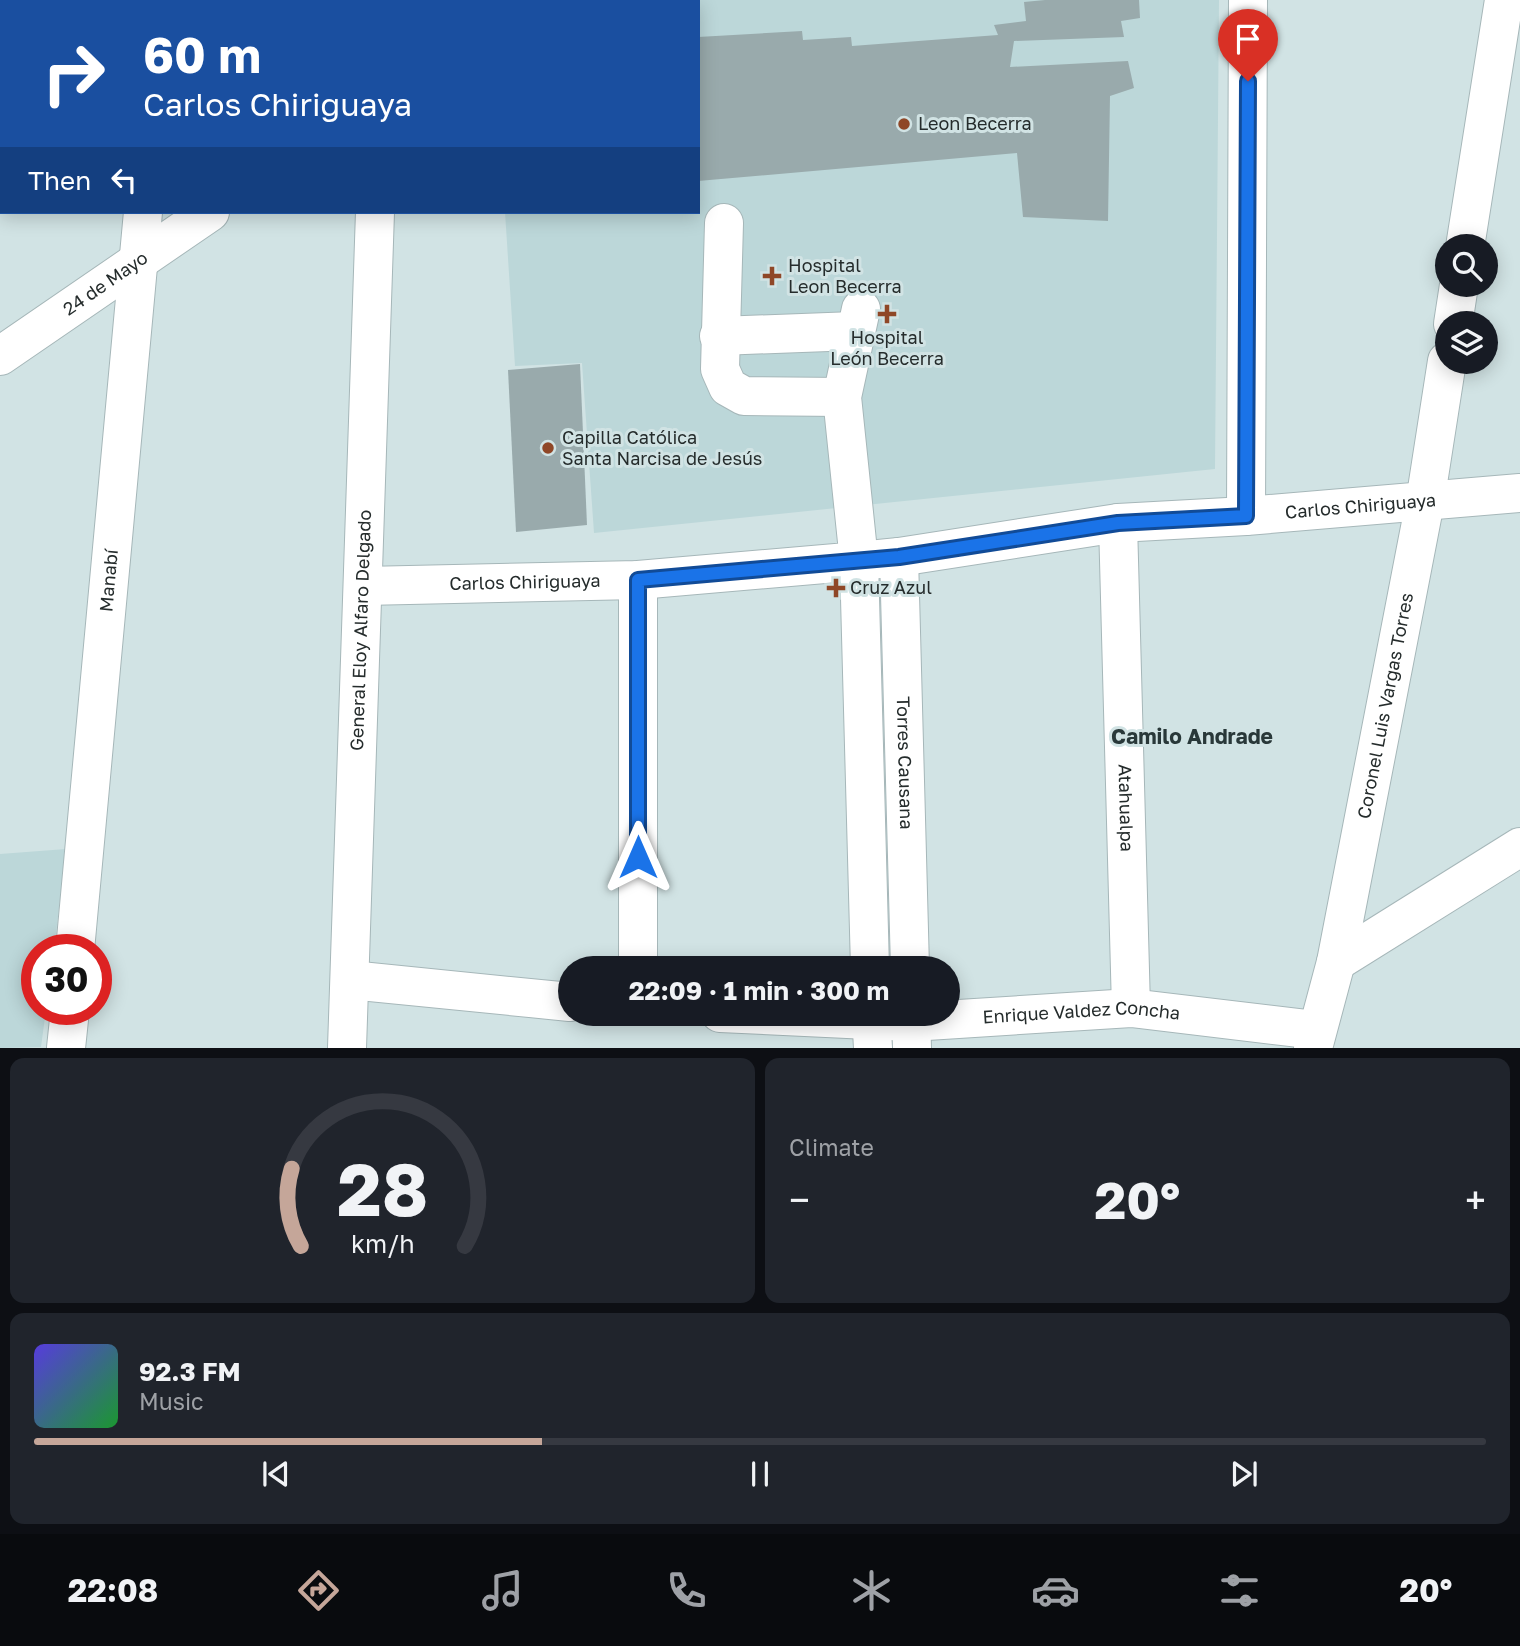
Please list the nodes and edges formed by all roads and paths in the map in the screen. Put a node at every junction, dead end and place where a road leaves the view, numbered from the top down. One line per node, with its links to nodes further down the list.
1 (1248, 0): 15 (street)
2 (1504, 0): 7 (street)
3 (143, 214): 8 (street, Manabí)
4 (207, 214): 8 (street, 24 de Mayo)
5 (375, 214): 20 (street, General Eloy Alfaro Delgado)
6 (724, 223): 9 (street)
7 (1467, 234)
8 (140, 258): 10 (street, 24 de Mayo); 22 (street, Manabí)
9 (719, 336): 12 (street); 12 (street)
10 (0, 356)
11 (1445, 374): 14 (street, Coronel Luis Vargas Torres)
12 (842, 397): 18 (street)
13 (1520, 493): 14 (street, Carlos Chiriguaya)
14 (1425, 502): 15 (street, Carlos Chiriguaya); 26 (street, Coronel Luis Vargas Torres)
15 (1246, 516): 16 (street, Carlos Chiriguaya)
16 (1118, 523): 17 (street, Carlos Chiriguaya); 29 (street, Atahualpa)
17 (899, 557): 18 (street, Carlos Chiriguaya); 25 (street, Torres Causana)
18 (859, 561): 19 (street, Carlos Chiriguaya); 24 (street)
19 (638, 580): 20 (street, Carlos Chiriguaya); 23 (street)
20 (364, 586): 27 (street, General Eloy Alfaro Delgado)
21 (1520, 847): 26 (street)
22 (77, 934)
23 (638, 956)
24 (870, 956)
25 (910, 956)
26 (1336, 962): 33 (street, Coronel Luis Vargas Torres)
27 (349, 980): 28 (street); 35 (street, General Eloy Alfaro Delgado)
28 (558, 1001)
29 (1131, 1008): 32 (street, Enrique Valdez Concha); 33 (street, Enrique Valdez Concha)
30 (68, 1025): 34 (street)
31 (872, 1027): 32 (street, Enrique Valdez Concha)
32 (912, 1028)
33 (1315, 1039)
34 (66, 1048)
35 (347, 1048)

